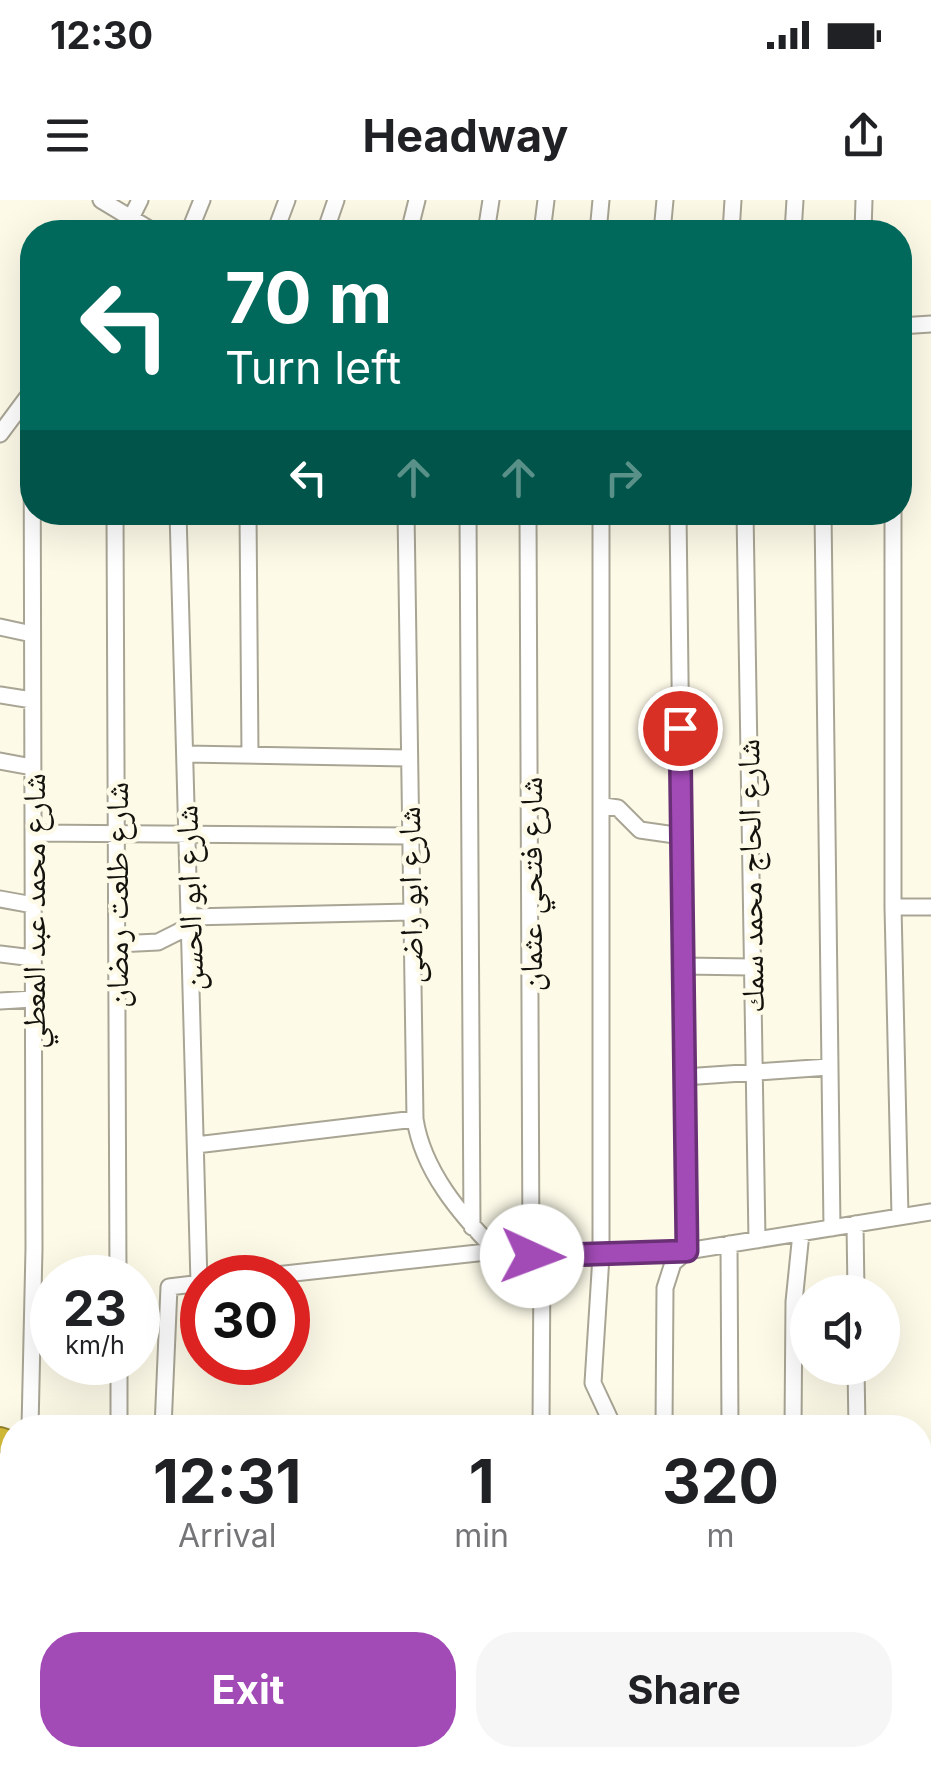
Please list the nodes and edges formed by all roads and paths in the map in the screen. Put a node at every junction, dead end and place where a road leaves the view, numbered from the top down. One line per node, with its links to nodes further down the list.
1 (101, 200): 2 (street)
2 (122, 220)
3 (20, 408): 4 (street)
4 (0, 434)
5 (32, 525): 18 (street, شارع محمد عبد المعطي)
6 (115, 525): 28 (street, شارع طلعت رمضان)
7 (178, 525): 21 (street, شارع ابو الحسن)
8 (248, 525): 22 (street)
9 (406, 525): 23 (street, شارع ابو راضى)
10 (468, 525): 53 (street)
11 (528, 525): 63 (street, شارع فتحي عثمان)
12 (601, 525): 26 (street)
13 (678, 525): 31 (street)
14 (745, 525): 42 (street, شارع الحاج محمد سمك)
15 (823, 525): 45 (street)
16 (893, 525): 34 (street)
17 (0, 627): 18 (street)
18 (32, 634): 20 (street, شارع محمد عبد المعطي)
19 (0, 694): 20 (street)
20 (32, 700): 25 (street, شارع محمد عبد المعطي)
21 (184, 754): 22 (street); 29 (street, شارع ابو الحسن)
22 (250, 755): 23 (street)
23 (408, 758): 30 (street, شارع ابو راضى)
24 (0, 761): 25 (street)
25 (32, 767): 27 (street, شارع محمد عبد المعطي)
26 (604, 806): 31 (street); 62 (street)
27 (33, 833): 28 (street); 33 (street, شارع محمد عبد المعطي)
28 (116, 834): 29 (street); 38 (street, شارع طلعت رمضان)
29 (187, 835): 30 (street); 37 (street, شارع ابو الحسن)
30 (409, 836): 36 (street, شارع ابو راضى)
31 (682, 836): 41 (street)
32 (0, 898): 33 (street)
33 (34, 905): 40 (street, شارع محمد عبد المعطي)
34 (893, 906): 35 (street); 51 (street)
35 (931, 907)
36 (411, 912): 37 (street); 48 (street, شارع ابو راضى)
37 (190, 921): 38 (street); 49 (street, شارع ابو الحسن)
38 (117, 944): 60 (street, شارع طلعت رمضان)
39 (0, 954): 40 (street)
40 (33, 958): 43 (street, شارع محمد عبد المعطي)
41 (683, 966): 42 (street); 47 (street)
42 (751, 967): 46 (street, شارع الحاج محمد سمك)
43 (33, 1000): 44 (street); 69 (street, شارع محمد عبد المعطي)
44 (0, 1001)
45 (829, 1068): 46 (street); 54 (street)
46 (752, 1072): 47 (street); 56 (street, شارع الحاج محمد سمك)
47 (684, 1077): 59 (street)
48 (415, 1119): 49 (street); 53 (street, شارع ابو راضى)
49 (196, 1145): 61 (street, شارع ابو الحسن)
50 (931, 1212): 51 (street)
51 (900, 1216): 52 (street)
52 (855, 1224): 54 (street); 65 (street)
53 (472, 1227): 58 (street, شارع ابو راضى)
54 (832, 1228): 55 (street)
55 (801, 1232): 56 (street); 76 (street)
56 (757, 1240): 57 (street)
57 (729, 1244): 59 (street); 75 (street)
58 (496, 1251): 63 (street); 64 (street)
59 (687, 1251): 62 (street); 74 (street)
60 (118, 1255)
61 (200, 1255)
62 (600, 1256): 63 (street); 73 (street)
63 (537, 1257): 72 (street, شارع فتحي عثمان)
64 (310, 1271)
65 (856, 1275)
66 (180, 1285): 71 (street)
67 (119, 1385): 70 (street)
68 (856, 1385): 77 (street)
69 (30, 1415)
70 (119, 1415)
71 (164, 1415)
72 (541, 1415)
73 (608, 1415)
74 (664, 1415)
75 (730, 1415)
76 (794, 1415)
77 (857, 1415)

